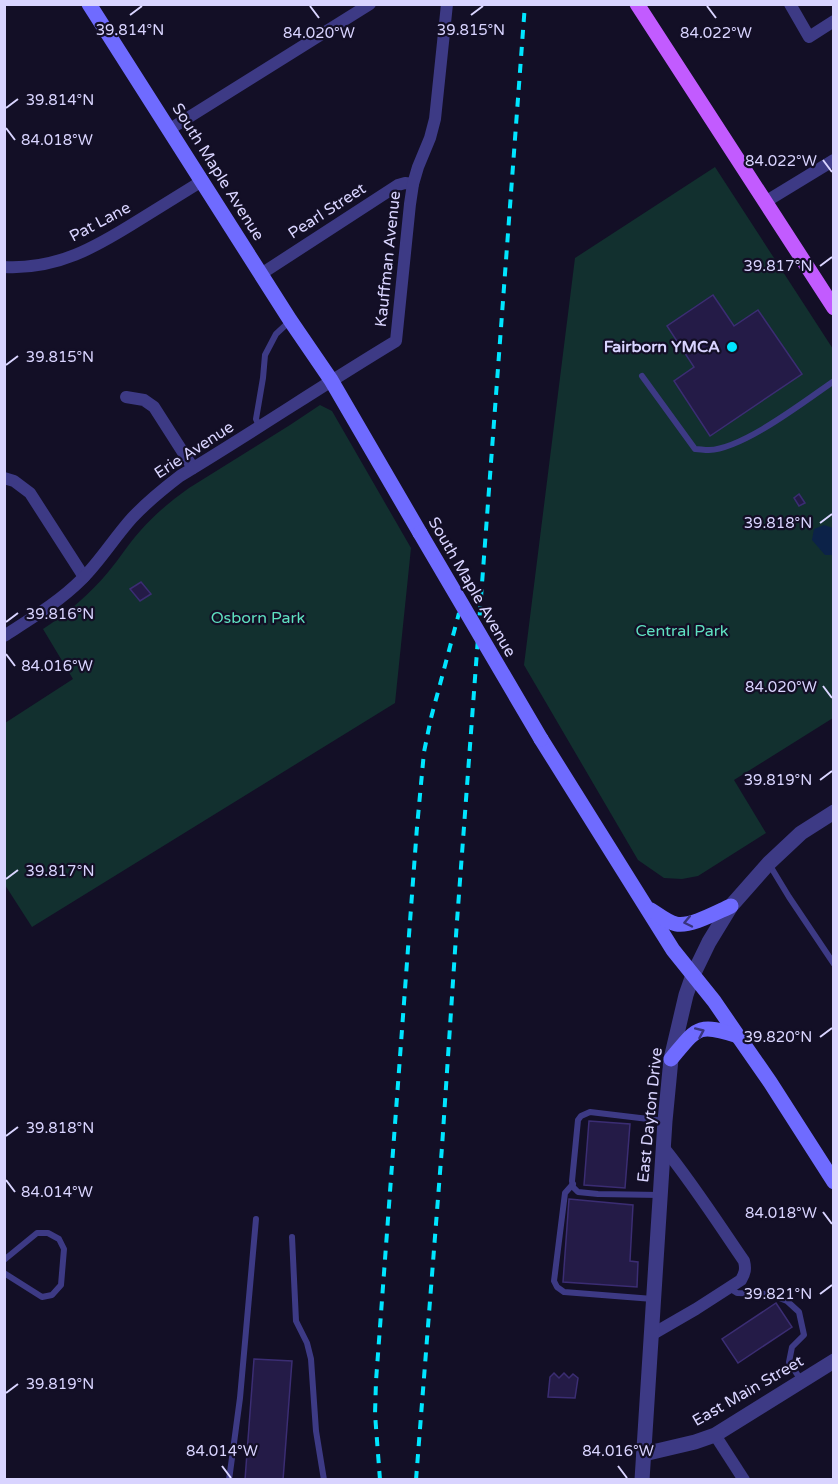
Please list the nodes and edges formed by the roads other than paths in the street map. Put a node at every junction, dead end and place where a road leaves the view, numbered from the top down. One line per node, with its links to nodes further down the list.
1 (89, 4): 7 (main road, South Maple Avenue)
2 (370, 4): 7 (street)
3 (447, 4): 10 (street, Kauffman Avenue)
4 (637, 4): 11 (main road)
5 (790, 4): 6 (street)
6 (834, 21)
7 (170, 129): 9 (main road, South Maple Avenue)
8 (834, 160): 11 (street)
9 (202, 181): 12 (street, Pat Lane); 13 (main road, South Maple Avenue)
10 (413, 184): 13 (street, Pearl Street); 16 (street, Kauffman Avenue)
11 (765, 202): 14 (main road)
12 (4, 267)
13 (261, 274): 15 (main road, South Maple Avenue)
14 (834, 308)
15 (290, 320): 18 (main road, South Maple Avenue); 21 (lane)
16 (396, 341): 18 (street, Erie Avenue)
17 (642, 376): 19 (lane)
18 (331, 380): 21 (street, Erie Avenue); 29 (main road, South Maple Avenue, bridge)
19 (834, 381)
20 (126, 397): 22 (street)
21 (259, 427): 22 (street, Erie Avenue)
22 (193, 468): 24 (street, Erie Avenue)
23 (4, 478): 24 (street)
24 (84, 577): 25 (street, Erie Avenue)
25 (4, 636)
26 (834, 812): 27 (street, East Dayton Drive)
27 (769, 863): 28 (street, East Dayton Drive); 30 (lane)
28 (731, 906): 29 (main road, one-way to 29); 31 (street, East Dayton Drive)
29 (648, 908): 31 (main road, South Maple Avenue)
30 (834, 964)
31 (693, 975): 32 (main road, South Maple Avenue); 33 (street, East Dayton Drive)
32 (738, 1036): 33 (main road, one-way to 32); 36 (main road, South Maple Avenue)
33 (671, 1059): 34 (street, East Dayton Drive)
34 (666, 1121): 35 (street, East Dayton Drive); 37 (lane)
35 (664, 1148): 38 (street, East Dayton Drive); 43 (street)
36 (834, 1182)
37 (573, 1184): 38 (lane); 44 (lane)
38 (660, 1195): 44 (street, East Dayton Drive)
39 (256, 1219): 50 (lane)
40 (292, 1237): 51 (lane)
41 (4, 1260): 42 (lane)
42 (4, 1273)
43 (729, 1288): 45 (street); 47 (lane)
44 (653, 1299): 45 (street, East Dayton Drive)
45 (651, 1335): 49 (street, East Dayton Drive)
46 (834, 1361): 47 (street, East Main Street)
47 (801, 1381): 48 (street, East Main Street)
48 (715, 1435): 49 (street, East Main Street); 53 (street)
49 (644, 1454): 52 (street, East Dayton Drive)
50 (229, 1479)
51 (324, 1479)
52 (642, 1479)
53 (744, 1479)

